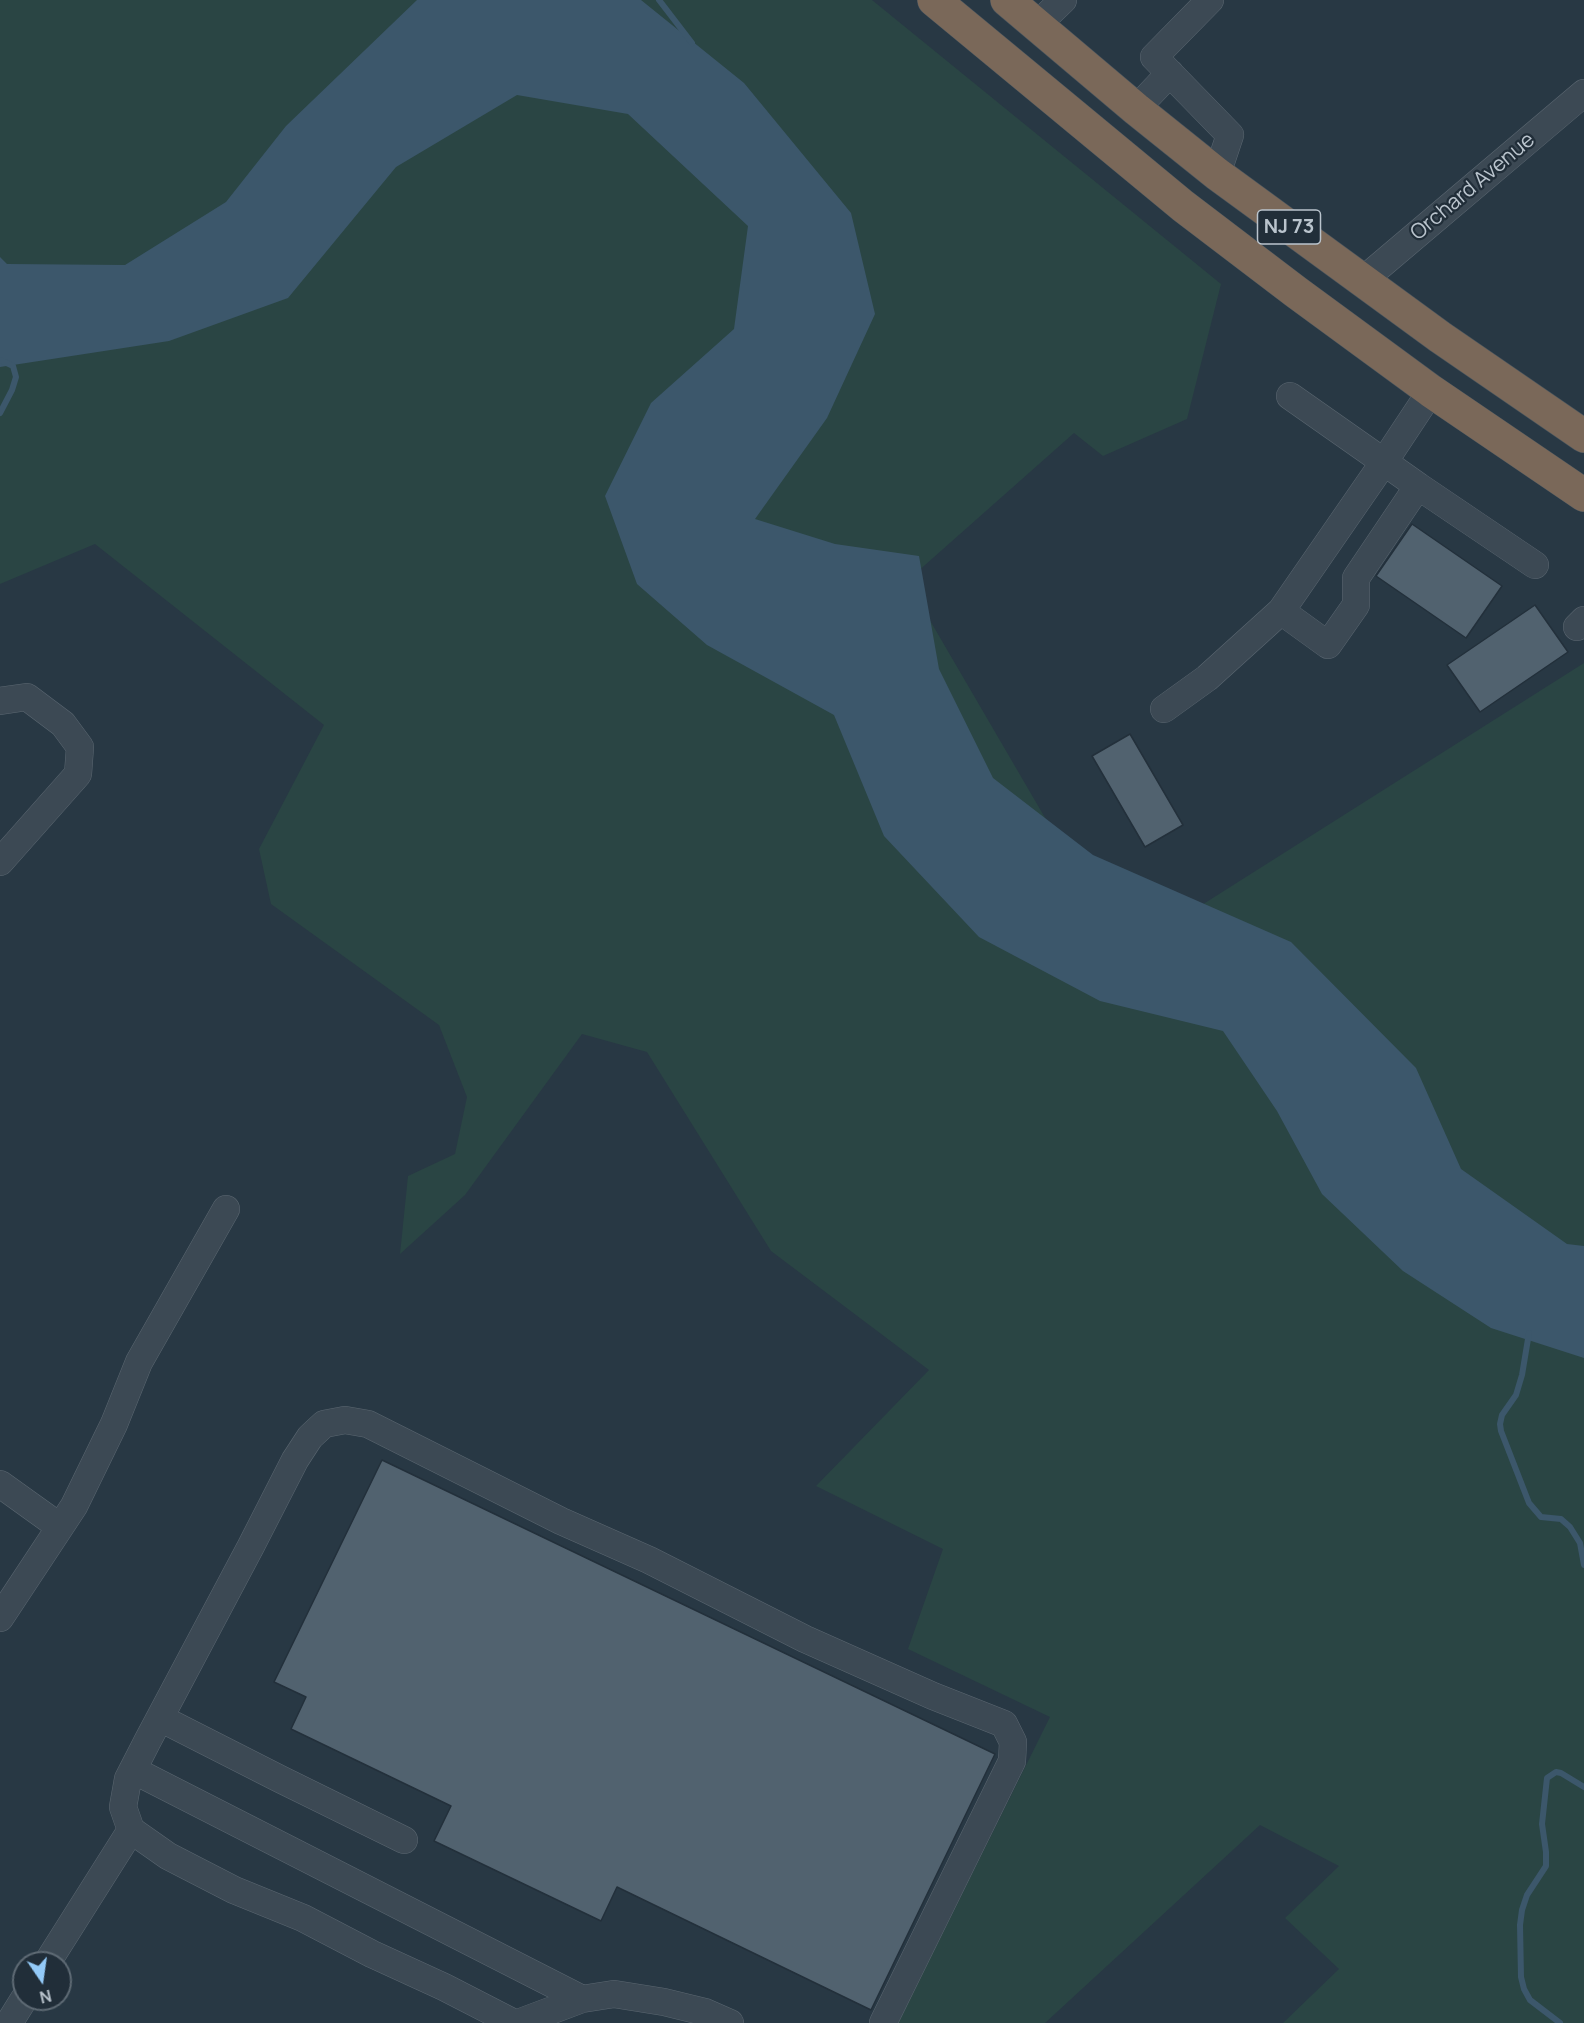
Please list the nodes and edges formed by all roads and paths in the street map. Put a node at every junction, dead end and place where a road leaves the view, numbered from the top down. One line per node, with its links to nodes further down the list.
1 (934, 0): 11 (highway, NJ 73)
2 (1007, 0): 5 (highway, NJ 73)
3 (1063, 0): 5 (street)
4 (1210, 0): 6 (street)
5 (1037, 25): 8 (highway, NJ 73)
6 (1170, 73): 8 (street); 9 (street)
7 (1584, 93): 10 (street, Orchard Avenue)
8 (1136, 109): 9 (highway, NJ 73)
9 (1217, 174): 10 (highway, NJ 73)
10 (1362, 281): 13 (highway, NJ 73)
11 (1431, 391): 14 (street); 16 (highway, NJ 73)
12 (1290, 396): 14 (street)
13 (1584, 436)
14 (1384, 462): 15 (street); 18 (street)
15 (1418, 486): 17 (street); 18 (street)
16 (1584, 495)
17 (1535, 564)
18 (1281, 612): 20 (street)
19 (0, 701): 21 (street)
20 (1164, 709)
21 (0, 862)
22 (226, 1209): 24 (street)
23 (0, 1484): 24 (street)
24 (60, 1527): 25 (street)
25 (0, 1617)
26 (160, 1718): 27 (street); 29 (street); 34 (street)
27 (133, 1770): 28 (street); 31 (street)
28 (131, 1830): 30 (street); 32 (street)
29 (404, 1840)
30 (55, 1951)
31 (582, 1999): 32 (street); 33 (street)
32 (516, 2023)
33 (730, 2023)
34 (883, 2023)

